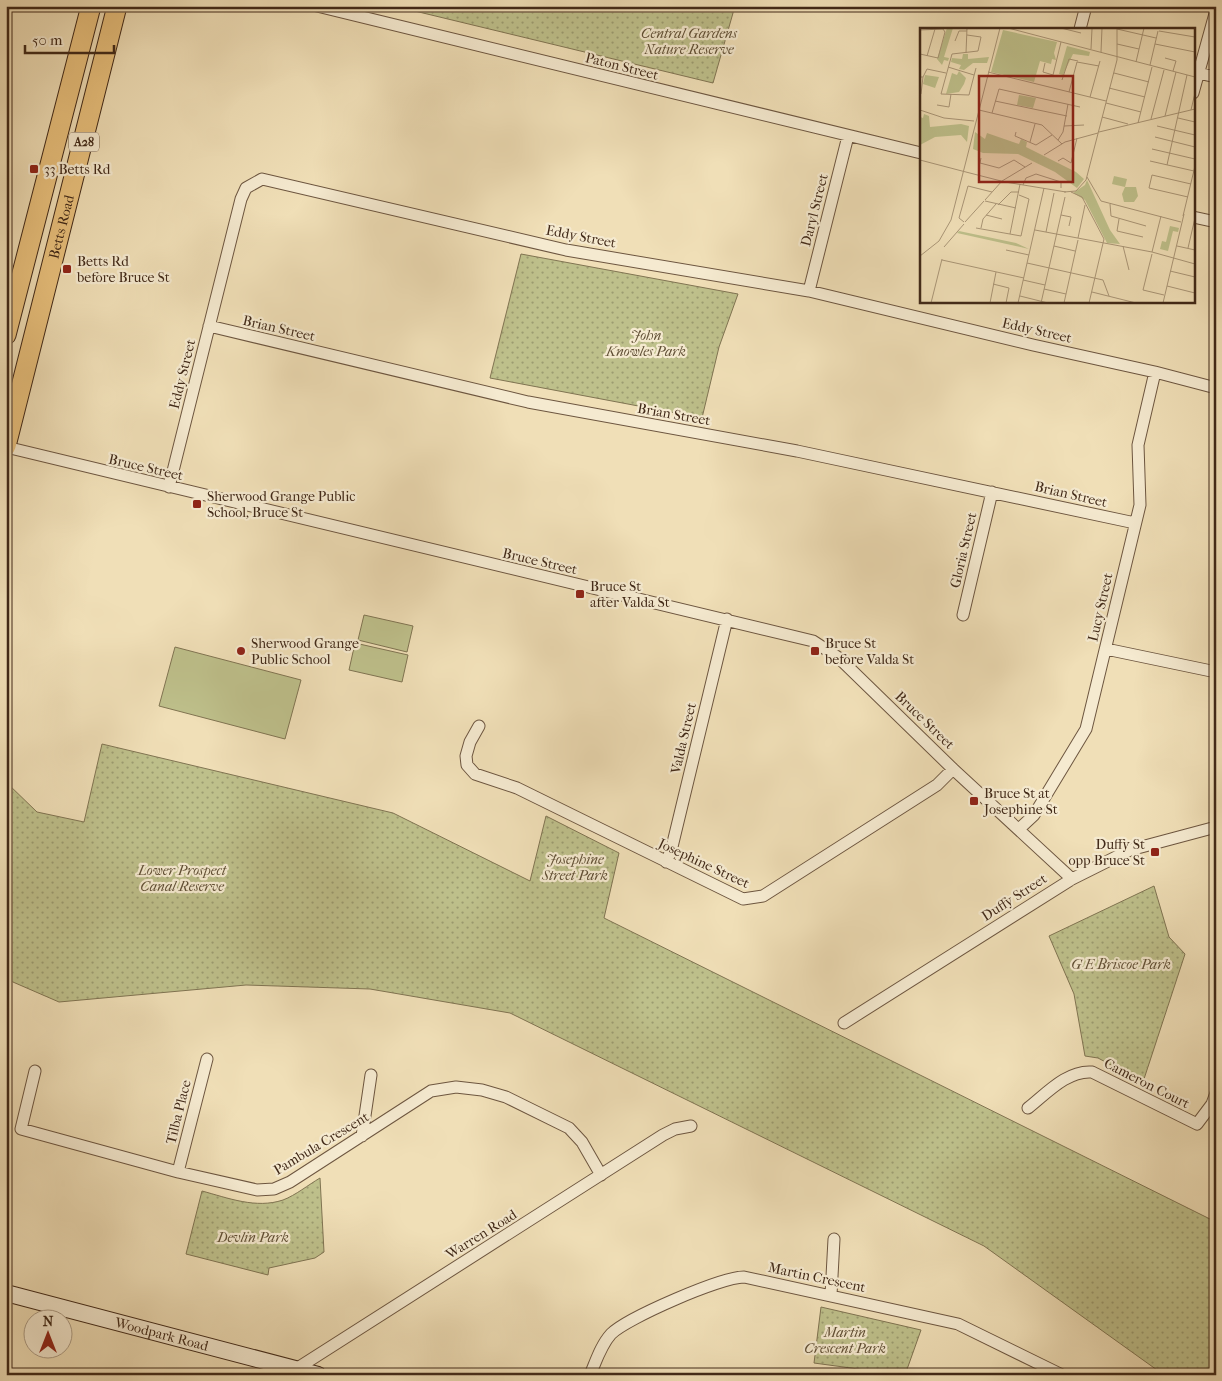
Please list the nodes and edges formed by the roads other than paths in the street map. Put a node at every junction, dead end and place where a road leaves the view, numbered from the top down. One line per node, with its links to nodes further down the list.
1 (91, 6): 16 (highway, Betts Road / A28)
2 (117, 6): 19 (highway, Betts Road / A28)
3 (317, 6): 10 (street, Paton Street)
4 (1086, 6): 6 (street)
5 (1216, 10): 7 (street)
6 (1080, 28)
7 (1198, 73): 8 (street); 9 (street)
8 (1216, 77)
9 (1194, 89)
10 (848, 136): 11 (street, Paton Street); 14 (street, Daryl Street)
11 (920, 153)
12 (1194, 217): 13 (street)
13 (1216, 222)
14 (809, 291): 15 (street, Eddy Street); 17 (street, Eddy Street)
15 (209, 326): 20 (street, Eddy Street); 21 (street, Brian Street)
16 (6, 335)
17 (1155, 372): 18 (street, Eddy Street); 22 (street, Lucy Street)
18 (1216, 388)
19 (6, 447): 20 (street, Bruce Street)
20 (169, 487): 24 (street, Bruce Street)
21 (992, 492): 22 (street, Brian Street); 23 (street, Gloria Street)
22 (1135, 524): 25 (street, Lucy Street)
23 (963, 615)
24 (727, 620): 28 (street, Bruce Street); 31 (street, Valda Street)
25 (1106, 649): 26 (street); 30 (street, Lucy Street)
26 (1216, 672)
27 (479, 726): 31 (street, Josephine Street)
28 (953, 769): 30 (street, Bruce Street); 31 (street, Josephine Street)
29 (1216, 827): 32 (street, Duffy Street)
30 (1019, 830): 32 (street, Bruce Street)
31 (666, 862)
32 (1072, 879): 33 (street, Duffy Street)
33 (844, 1023)
34 (206, 1059): 41 (street, Tilba Place)
35 (35, 1070): 41 (street, Pambula Crescent)
36 (371, 1075): 40 (street)
37 (1216, 1092): 38 (street, Cameron Court)
38 (1028, 1108)
39 (692, 1126): 42 (street, Warren Road)
40 (362, 1136): 41 (street, Pambula Crescent); 42 (street, Pambula Crescent)
41 (178, 1172)
42 (601, 1175): 46 (street, Warren Road)
43 (834, 1238): 45 (street)
44 (6, 1293): 46 (main road, Woodpark Road)
45 (831, 1295): 48 (street, Martin Crescent); 49 (street, Martin Crescent)
46 (293, 1371): 47 (main road, Woodpark Road)
47 (318, 1375)
48 (590, 1375)
49 (1062, 1375)

